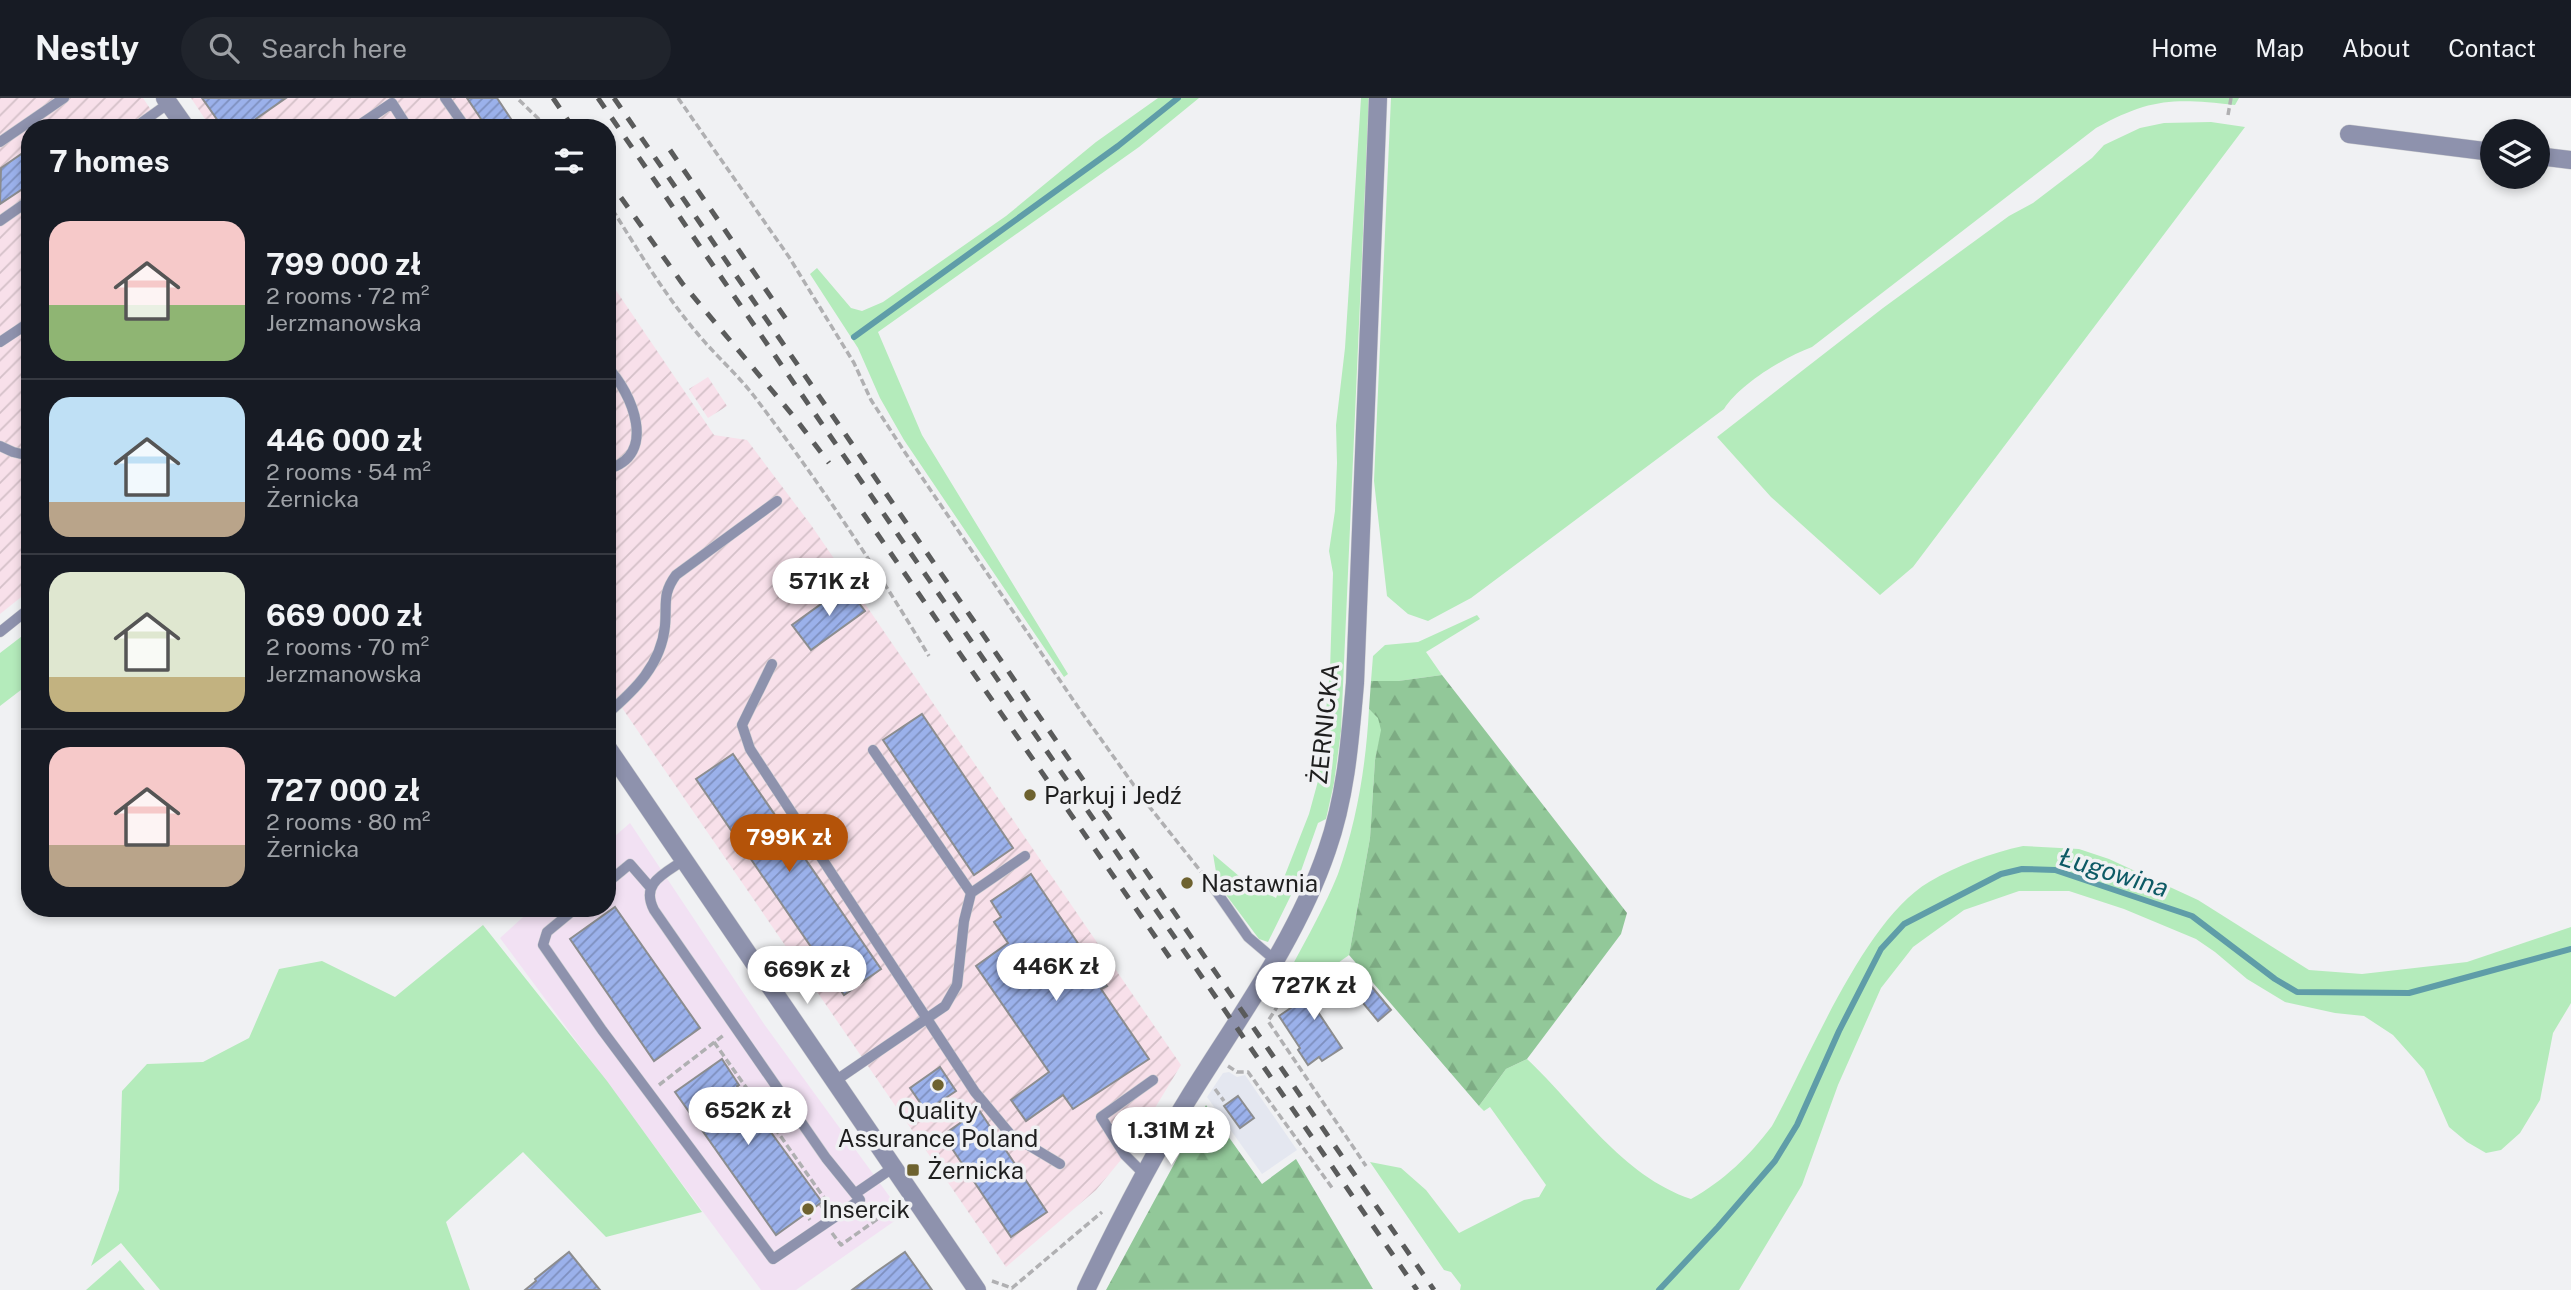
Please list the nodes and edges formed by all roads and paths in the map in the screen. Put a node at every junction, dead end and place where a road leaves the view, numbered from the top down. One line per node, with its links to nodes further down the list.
1 (445, 98): 14 (lane)
2 (678, 98): 43 (path)
3 (1378, 98): 46 (street, ŻERNICKA)
4 (2231, 98): 8 (path)
5 (61, 99): 9 (lane)
6 (519, 100): 15 (path)
7 (167, 101): 10 (lane); 11 (street)
8 (2228, 115)
9 (33, 119)
10 (145, 119)
11 (180, 119)
12 (368, 119): 13 (lane)
13 (402, 119)
14 (460, 119)
15 (539, 119)
16 (21, 127): 18 (lane)
17 (2349, 134): 19 (street)
18 (0, 142)
19 (2480, 150)
20 (2550, 157): 21 (street)
21 (2571, 160)
22 (21, 206): 24 (lane)
23 (616, 215): 34 (path)
24 (0, 221)
25 (21, 328): 26 (lane)
26 (0, 342)
27 (616, 379): 30 (lane)
28 (0, 446): 29 (lane)
29 (21, 454)
30 (616, 465)
31 (776, 501): 36 (lane)
32 (21, 615): 33 (lane)
33 (0, 632)
34 (929, 656)
35 (772, 664): 48 (lane)
36 (616, 707)
37 (873, 750): 44 (lane)
38 (616, 760): 40 (street)
39 (1025, 856): 44 (lane)
40 (684, 860): 42 (lane); 53 (street)
41 (616, 876): 42 (lane)
42 (650, 887): 49 (lane)
43 (1214, 888): 46 (lane)
44 (971, 893): 48 (lane)
45 (565, 917): 55 (lane)
46 (1275, 960): 60 (street, ŻERNICKA)
47 (1275, 985): 58 (path)
48 (927, 1019): 53 (lane); 57 (lane)
49 (735, 1027): 50 (path); 62 (lane)
50 (713, 1042): 55 (path); 63 (path)
51 (1225, 1063): 61 (path)
52 (1153, 1080): 60 (lane)
53 (835, 1081): 59 (street)
54 (1214, 1087): 56 (path)
55 (649, 1093): 65 (lane)
56 (1224, 1101)
57 (1060, 1164)
58 (1366, 1166)
59 (894, 1167): 62 (lane); 67 (street)
60 (1145, 1175): 68 (street, ŻERNICKA)
61 (1333, 1189)
62 (856, 1193): 65 (lane)
63 (827, 1202)
64 (901, 1202): 65 (path)
65 (825, 1224)
66 (1090, 1224): 67 (path)
67 (981, 1287)
68 (1086, 1290)

